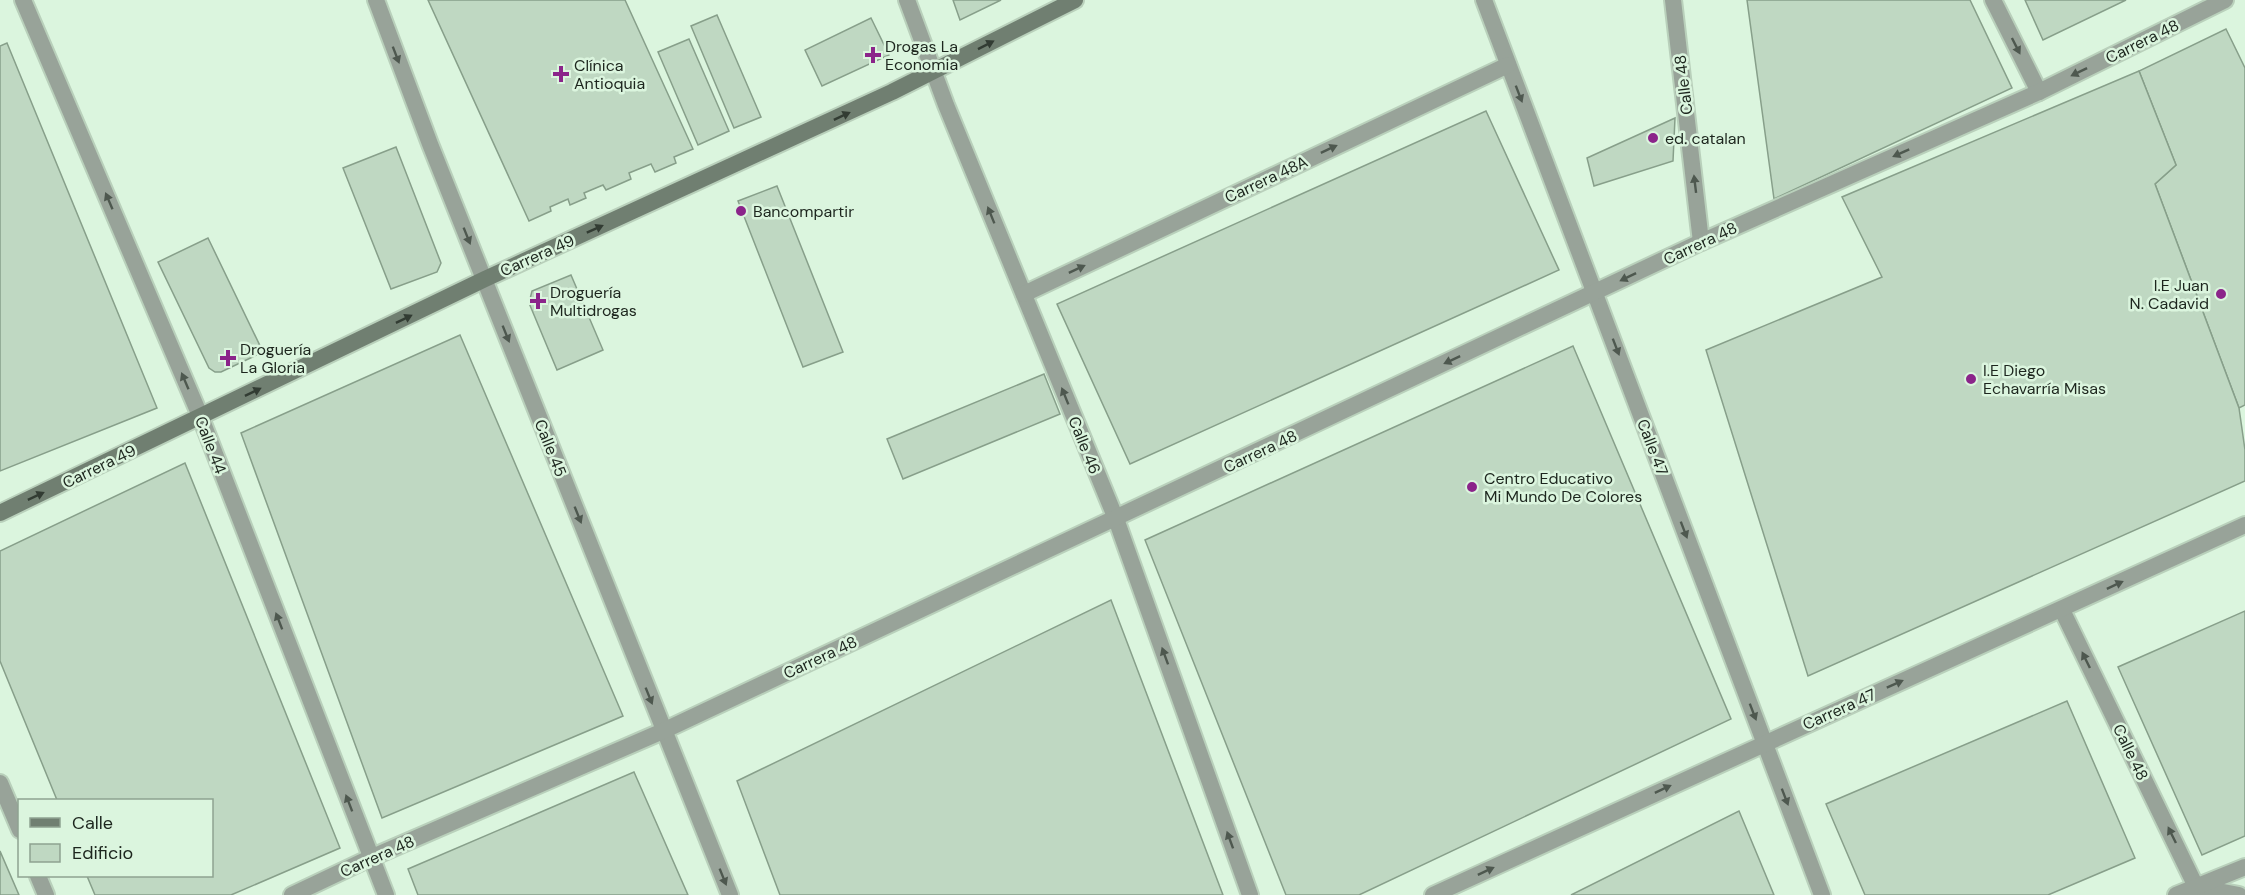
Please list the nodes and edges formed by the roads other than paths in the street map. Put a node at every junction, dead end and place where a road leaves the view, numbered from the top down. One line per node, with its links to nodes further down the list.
1 (23, 0): 16 (street, Calle 44, one-way to 1)
2 (376, 0): 13 (street, Calle 45, one-way to 13)
3 (907, 0): 10 (street, Calle 46)
4 (1075, 0): 10 (main road, Carrera 49, one-way to 4)
5 (1484, 0): 9 (street, Calle 47)
6 (1673, 0): 12 (street, Calle 48, one-way to 6)
7 (1993, 0): 11 (street, one-way to 11)
8 (2225, 0): 11 (street, Carrera 48, one-way to 11)
9 (1508, 65): 14 (street, Calle 47, one-way to 14); 15 (street, Carrera 48A, one-way to 9)
10 (934, 72): 13 (main road, Carrera 49, one-way to 10); 15 (street, Calle 46, one-way to 10)
11 (2039, 92): 12 (street, Carrera 48, one-way to 12)
12 (1701, 242): 14 (street, Carrera 48, one-way to 14)
13 (485, 279): 16 (main road, Carrera 49, one-way to 13); 21 (street, Calle 45, one-way to 21)
14 (1595, 293): 18 (street, Carrera 48, one-way to 18); 22 (street, Calle 47, one-way to 22)
15 (1024, 294): 18 (street, Calle 46, one-way to 15)
16 (201, 418): 17 (main road, Carrera 49, one-way to 16); 25 (street, Calle 44, one-way to 16)
17 (0, 513)
18 (1116, 519): 21 (street, Carrera 48); 33 (street, Calle 46, one-way to 18)
19 (2245, 525): 20 (street, Carrera 47, one-way to 19)
20 (2062, 610): 22 (street, Carrera 47, one-way to 20); 28 (street, Calle 48, one-way to 20)
21 (663, 731): 25 (street, Carrera 48); 32 (street, Calle 45, one-way to 32)
22 (1765, 742): 34 (street, Carrera 47, one-way to 22); 35 (street, Calle 47, one-way to 35)
23 (0, 783): 24 (street)
24 (18, 825)
25 (370, 858): 30 (street, Carrera 48); 31 (street, Calle 44)
26 (2245, 867): 28 (street)
27 (38, 877): 29 (street)
28 (2199, 891): 36 (street); 37 (street)
29 (46, 895)
30 (292, 895)
31 (386, 895)
32 (730, 895)
33 (1250, 895)
34 (1433, 895)
35 (1822, 895)
36 (2176, 895)
37 (2239, 895)

